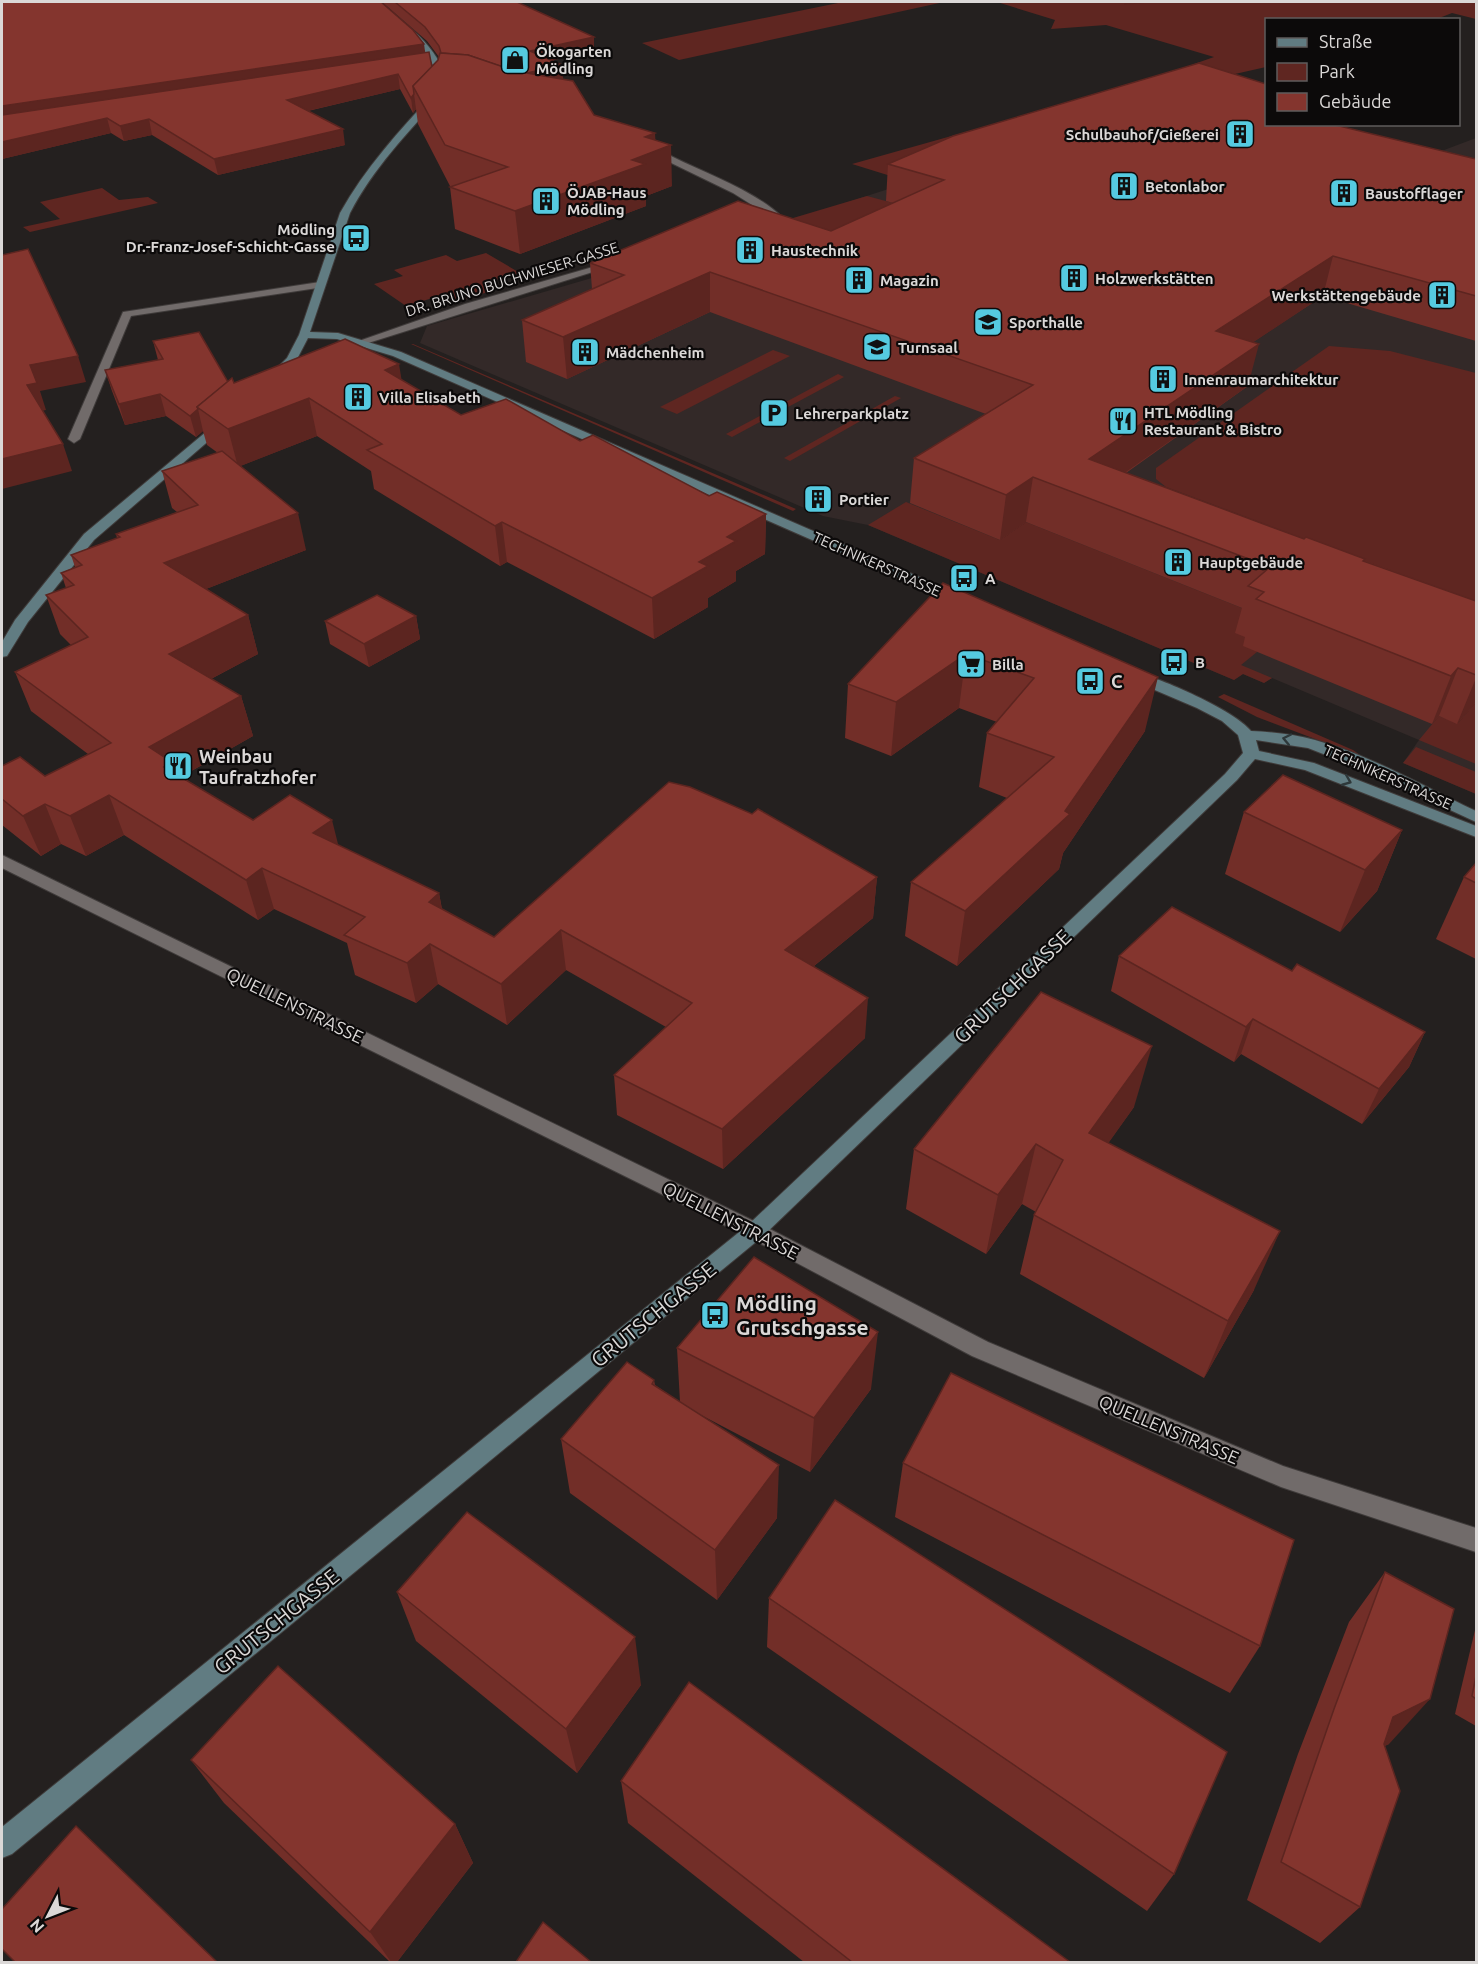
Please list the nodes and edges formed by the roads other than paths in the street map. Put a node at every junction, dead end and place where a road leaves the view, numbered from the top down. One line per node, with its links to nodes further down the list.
1 (375, 2): 5 (street)
2 (642, 137): 3 (street)
3 (771, 217)
4 (629, 259): 7 (street, DR. BRUNO BUCHWIESER-GASSE)
5 (320, 285): 6 (street); 10 (street)
6 (304, 335): 7 (street, TECHNIKERSTRASSE); 8 (street)
7 (361, 342): 11 (street, TECHNIKERSTRASSE)
8 (268, 382)
9 (234, 413): 12 (street)
10 (74, 440)
11 (976, 607)
12 (2, 653)
13 (1118, 669): 14 (street, TECHNIKERSTRASSE)
14 (1249, 745): 15 (street, TECHNIKERSTRASSE, one-way to 14); 16 (street, TECHNIKERSTRASSE, one-way to 16); 18 (street, GRUTSCHGASSE)
15 (1476, 817)
16 (1476, 832)
17 (2, 861): 18 (street, QUELLENSTRASSE)
18 (755, 1231): 19 (street, QUELLENSTRASSE); 20 (street, GRUTSCHGASSE)
19 (1476, 1540)
20 (2, 1844)

